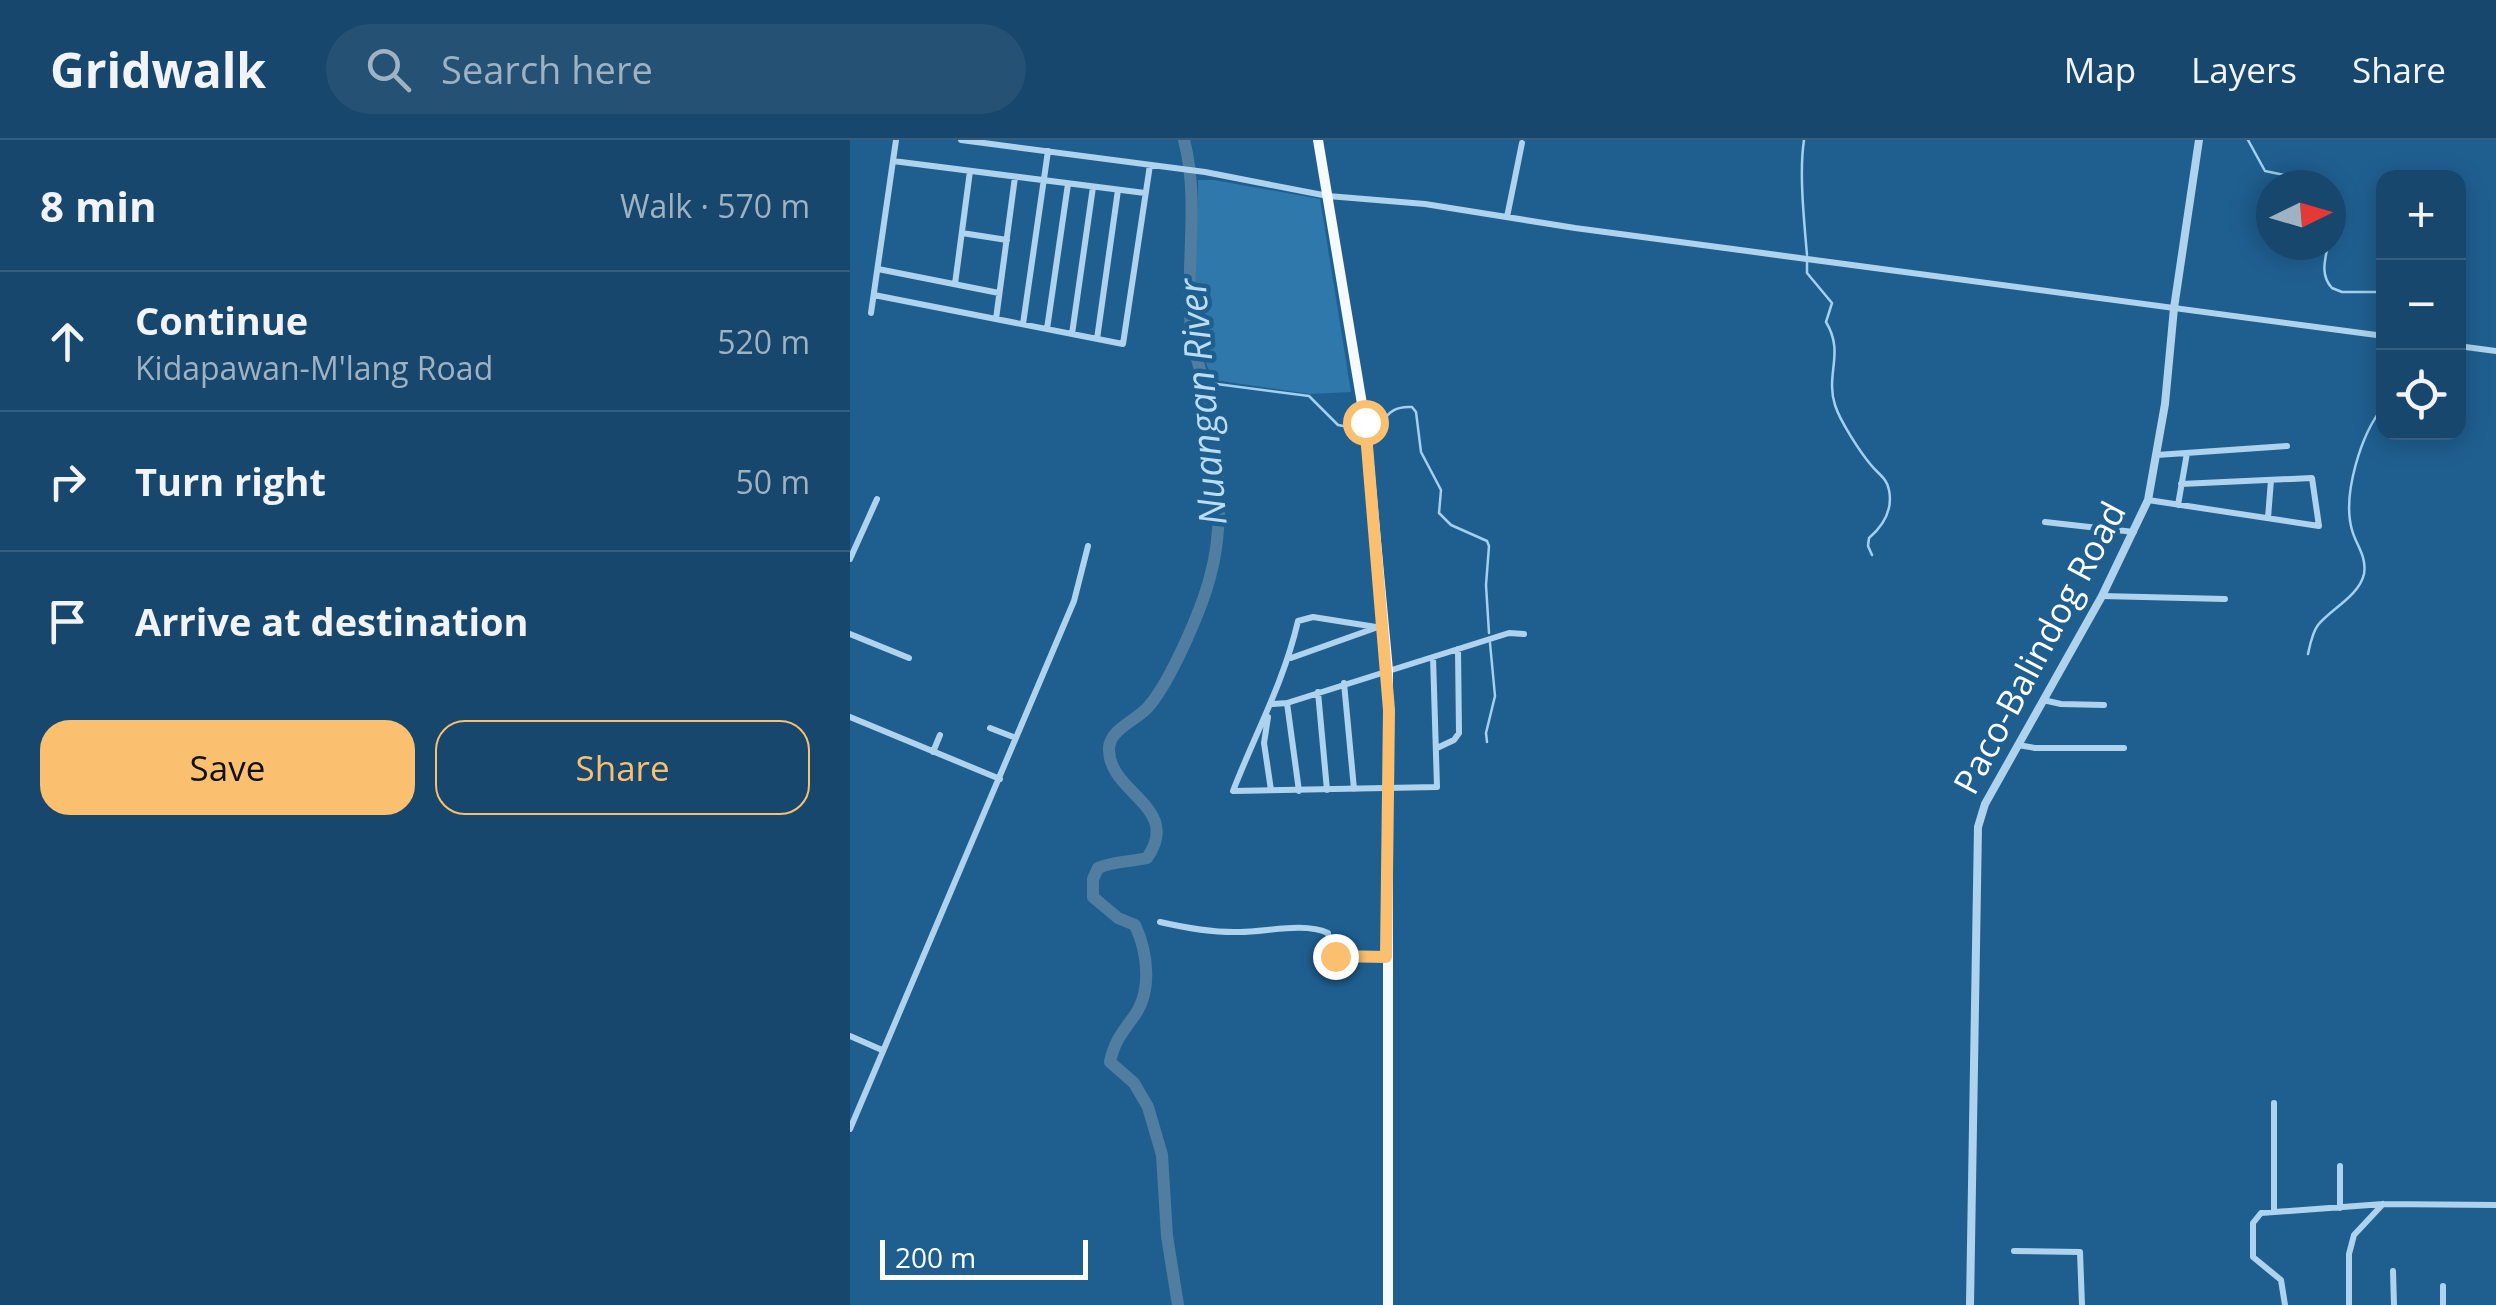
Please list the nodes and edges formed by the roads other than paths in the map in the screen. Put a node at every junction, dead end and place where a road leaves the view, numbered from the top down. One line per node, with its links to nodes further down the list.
1 (896, 140): 7 (street)
2 (961, 140): 6 (street)
3 (1318, 140): 16 (main road)
4 (2199, 140): 24 (street, Paco-Balindog Road)
5 (1522, 143): 17 (street)
6 (1048, 151): 8 (street); 11 (street)
7 (893, 161): 9 (street); 20 (street)
8 (1150, 165): 15 (street); 16 (street)
9 (970, 171): 10 (street); 18 (street)
10 (1016, 177): 11 (street); 19 (street)
11 (1044, 180): 12 (street); 27 (street)
12 (1068, 184): 13 (street); 28 (street)
13 (1093, 187): 14 (street); 29 (street)
14 (1118, 190): 15 (street); 31 (street)
15 (1145, 194): 31 (street)
16 (1328, 196): 17 (street); 49 (main road)
17 (1507, 217): 24 (street)
18 (962, 234): 19 (street); 21 (street)
19 (1007, 240): 23 (street)
20 (878, 269): 21 (street); 22 (street)
21 (955, 284): 23 (street)
22 (874, 294): 25 (street); 26 (street)
23 (999, 294): 26 (street)
24 (2174, 308): 30 (street); 36 (street, Paco-Balindog Road)
25 (871, 314)
26 (996, 319): 27 (street)
27 (1022, 324): 28 (street)
28 (1048, 329): 29 (street)
29 (1072, 334): 31 (street)
30 (2376, 335)
31 (1097, 339)
32 (2466, 347): 33 (street)
33 (2496, 351)
34 (2287, 446): 35 (street)
35 (2186, 453): 36 (street); 38 (street)
36 (2157, 456): 40 (street, Paco-Balindog Road)
37 (2271, 480): 38 (street); 42 (street); 42 (street)
38 (2182, 484): 41 (street)
39 (877, 500): 46 (street)
40 (2148, 500): 41 (street); 44 (street, Paco-Balindog Road)
41 (2178, 504): 42 (street)
42 (2268, 518)
43 (2045, 522): 44 (street)
44 (2135, 532): 47 (street, Paco-Balindog Road)
45 (1088, 546): 66 (street)
46 (850, 559)
47 (2102, 596): 48 (street); 59 (street, Paco-Balindog Road)
48 (2225, 600)
49 (1380, 626): 55 (street); 55 (street); 56 (main road)
50 (850, 634): 54 (street)
51 (1524, 634): 52 (street)
52 (1458, 649): 53 (street); 68 (street)
53 (1433, 657): 56 (street); 68 (street)
54 (910, 658)
55 (1290, 658): 62 (street)
56 (1388, 670): 57 (street); 72 (main road)
57 (1344, 683): 58 (street); 74 (street)
58 (1318, 692): 60 (street); 76 (street)
59 (2043, 700): 61 (street); 67 (street, Paco-Balindog Road)
60 (1287, 703): 62 (street); 75 (street)
61 (2104, 704)
62 (1271, 706): 73 (street); 73 (street)
63 (850, 717): 70 (street)
64 (990, 728): 66 (street)
65 (940, 735): 70 (street)
66 (1016, 738): 71 (street)
67 (2018, 745): 69 (street); 92 (street, Paco-Balindog Road)
68 (1437, 748): 72 (street)
69 (2124, 748)
70 (933, 752): 71 (street)
71 (1000, 779): 80 (street)
72 (1388, 788): 74 (street); 78 (main road)
73 (1271, 790): 75 (street)
74 (1354, 790): 76 (street)
75 (1299, 791): 76 (street)
76 (1327, 791)
77 (1160, 922): 78 (street)
78 (1386, 957): 91 (main road)
79 (850, 1036): 80 (street)
80 (882, 1050): 82 (street)
81 (2274, 1102): 87 (street)
82 (850, 1129)
83 (2340, 1166): 86 (street)
84 (2383, 1204): 85 (street); 86 (street); 95 (street)
85 (2496, 1205)
86 (2340, 1208): 87 (street)
87 (2274, 1210): 94 (street)
88 (2014, 1251): 93 (street)
89 (2393, 1272): 96 (street)
90 (2443, 1286): 97 (street)
91 (1388, 1305)
92 (1970, 1305)
93 (2082, 1305)
94 (2285, 1305)
95 (2348, 1305)
96 (2394, 1305)
97 (2443, 1305)

